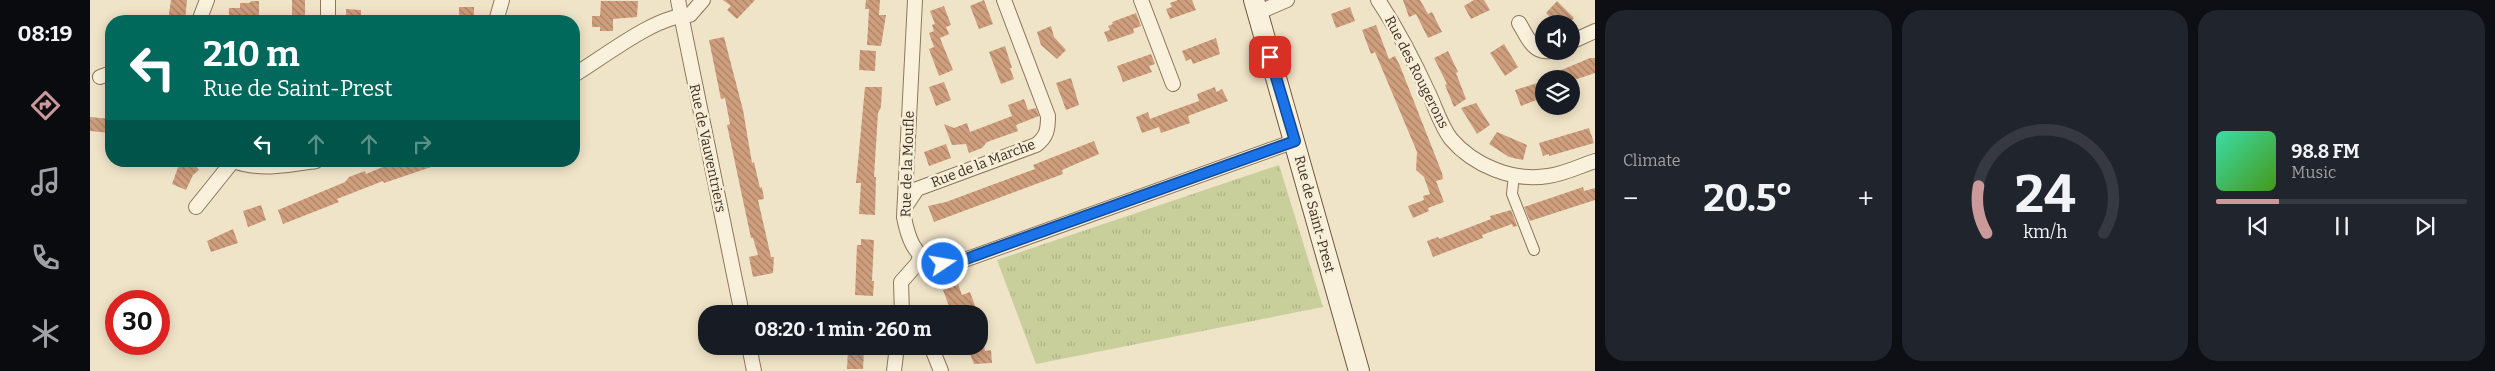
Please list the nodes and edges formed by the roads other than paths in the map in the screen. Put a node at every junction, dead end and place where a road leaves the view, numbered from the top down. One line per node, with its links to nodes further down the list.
1 (207, 0): 12 (street)
2 (328, 0): 13 (street)
3 (502, 0): 14 (street)
4 (678, 0): 15 (street, Rue de Vauventriers)
5 (703, 0): 15 (street)
6 (915, 0): 27 (street, Rue de la Moufle)
7 (1004, 0): 27 (street, Rue de la Marche)
8 (1141, 0): 21 (street)
9 (1286, 0): 11 (street)
10 (1378, 0): 25 (street, Rue des Rougerons)
11 (1256, 6): 22 (main road, Rue de Saint-Prest)
12 (201, 15)
13 (328, 15)
14 (498, 15)
15 (680, 15): 20 (street); 30 (street, Rue de Vauventriers)
16 (1520, 23): 19 (street)
17 (1595, 31): 18 (street)
18 (1580, 38)
19 (1535, 48)
20 (580, 71)
21 (1173, 84)
22 (1295, 141): 29 (street); 38 (main road, Rue de Saint-Prest)
23 (1595, 161): 25 (street, Rue des Rougerons)
24 (228, 167): 26 (street)
25 (1514, 174): 28 (street)
26 (196, 207)
27 (904, 208): 29 (street, Rue de la Moufle)
28 (1534, 250)
29 (921, 255): 31 (street)
30 (741, 305)
31 (904, 305)
32 (751, 355): 35 (street)
33 (896, 355): 36 (street)
34 (935, 355): 37 (street)
35 (754, 371)
36 (894, 371)
37 (942, 371)
38 (1359, 371)

